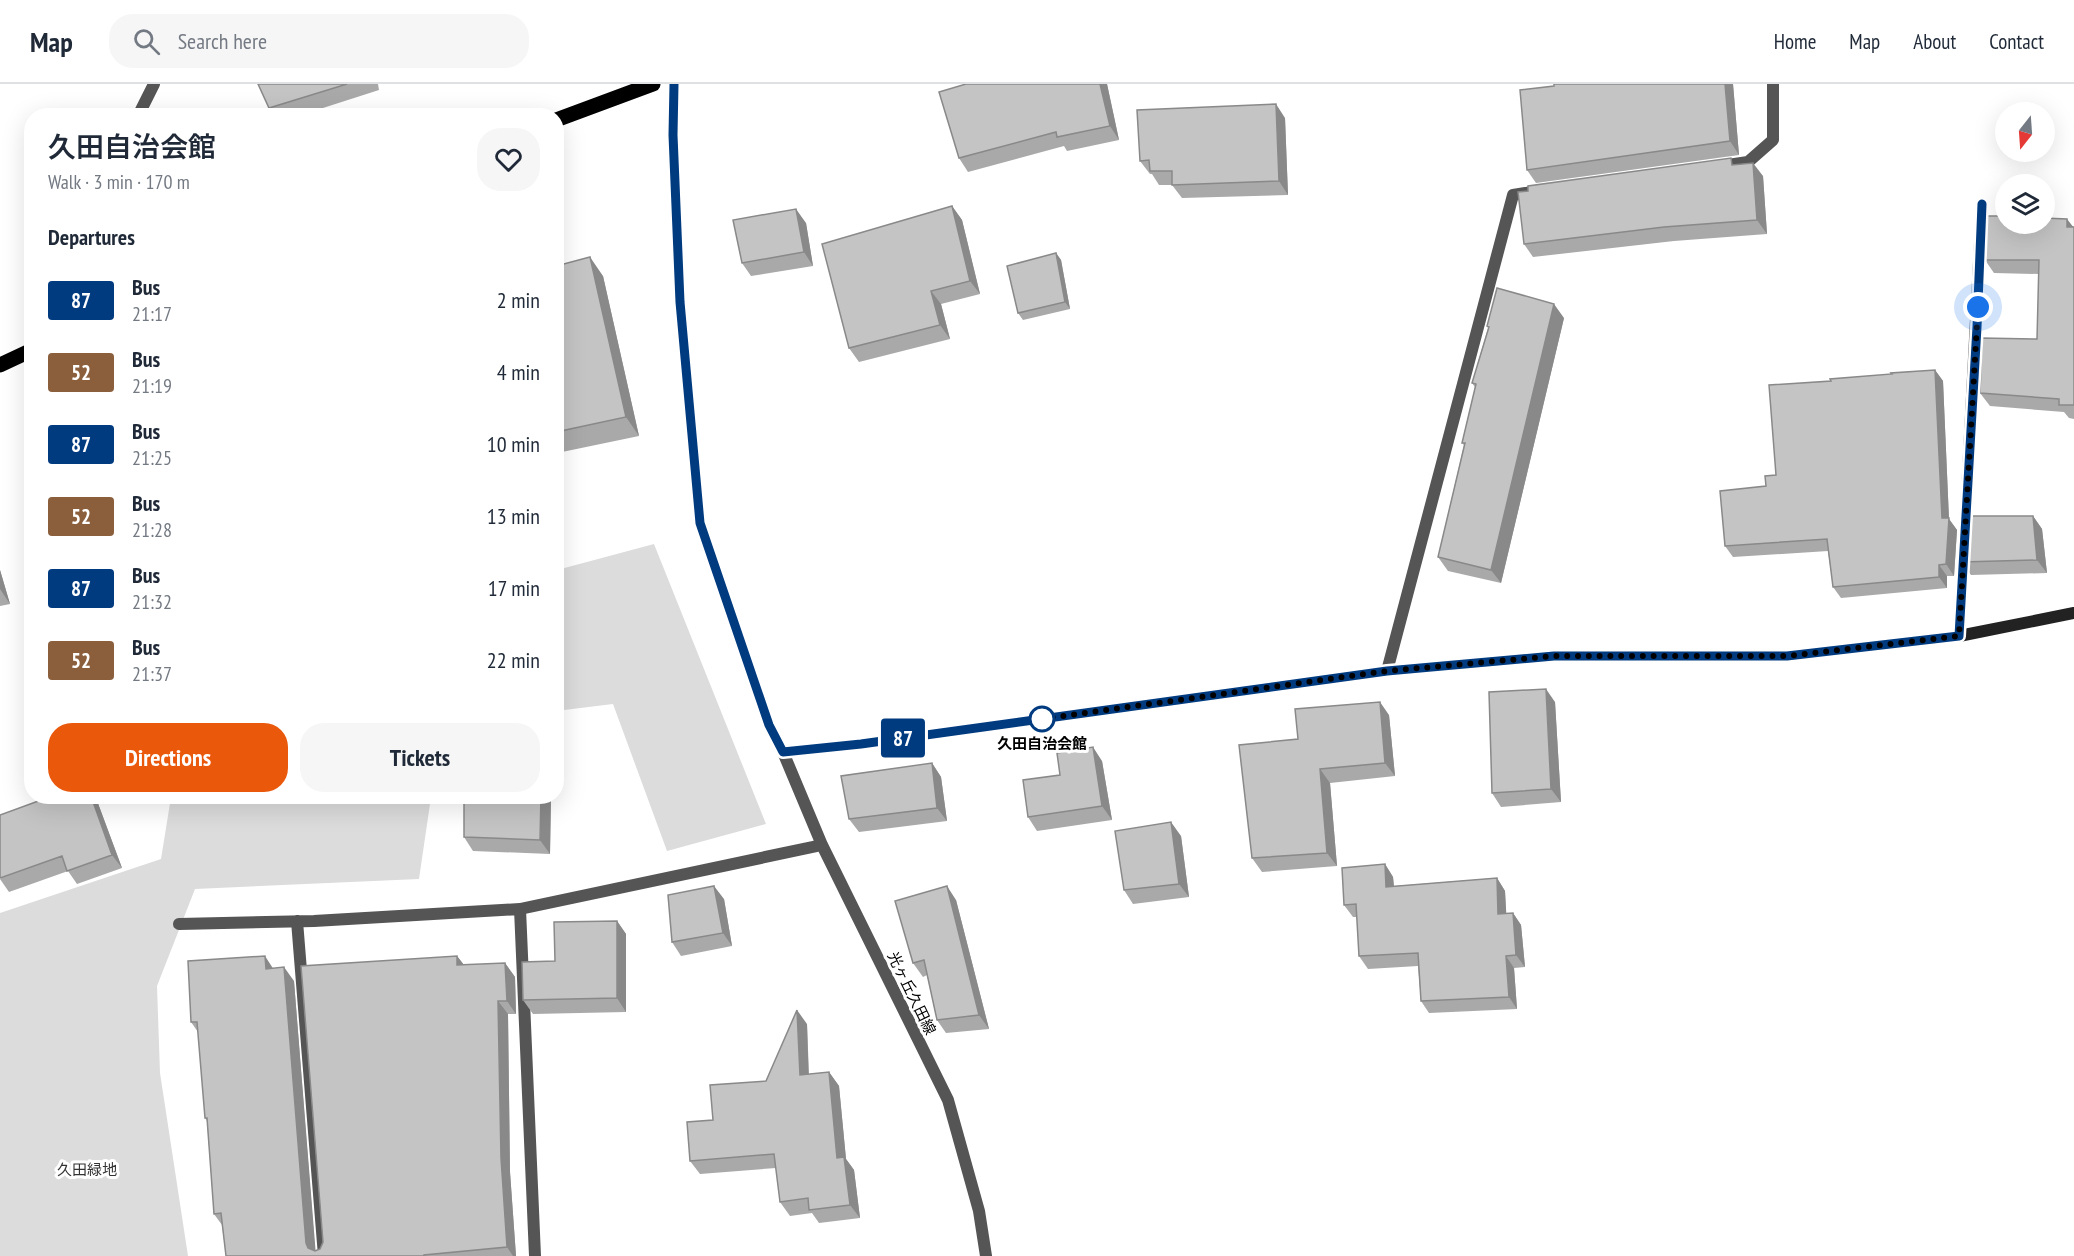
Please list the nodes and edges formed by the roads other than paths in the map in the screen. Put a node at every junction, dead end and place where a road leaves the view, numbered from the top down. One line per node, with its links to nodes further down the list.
1 (154, 84): 5 (street)
2 (653, 84): 6 (main road)
3 (674, 84): 15 (street, 光ヶ丘久田線)
4 (1773, 84): 7 (street)
5 (142, 108)
6 (564, 117)
7 (1713, 167)
8 (1548, 190): 14 (street)
9 (1982, 204): 13 (street)
10 (24, 354): 11 (main road)
11 (0, 365)
12 (2074, 614): 13 (street)
13 (1959, 636): 14 (street)
14 (1387, 671): 15 (street)
15 (783, 752): 16 (street, 光ヶ丘久田線)
16 (822, 844): 17 (street); 22 (street, 光ヶ丘久田線)
17 (520, 909): 18 (street); 21 (street)
18 (297, 921): 19 (street); 20 (street)
19 (179, 924)
20 (324, 1256)
21 (535, 1256)
22 (986, 1256)

